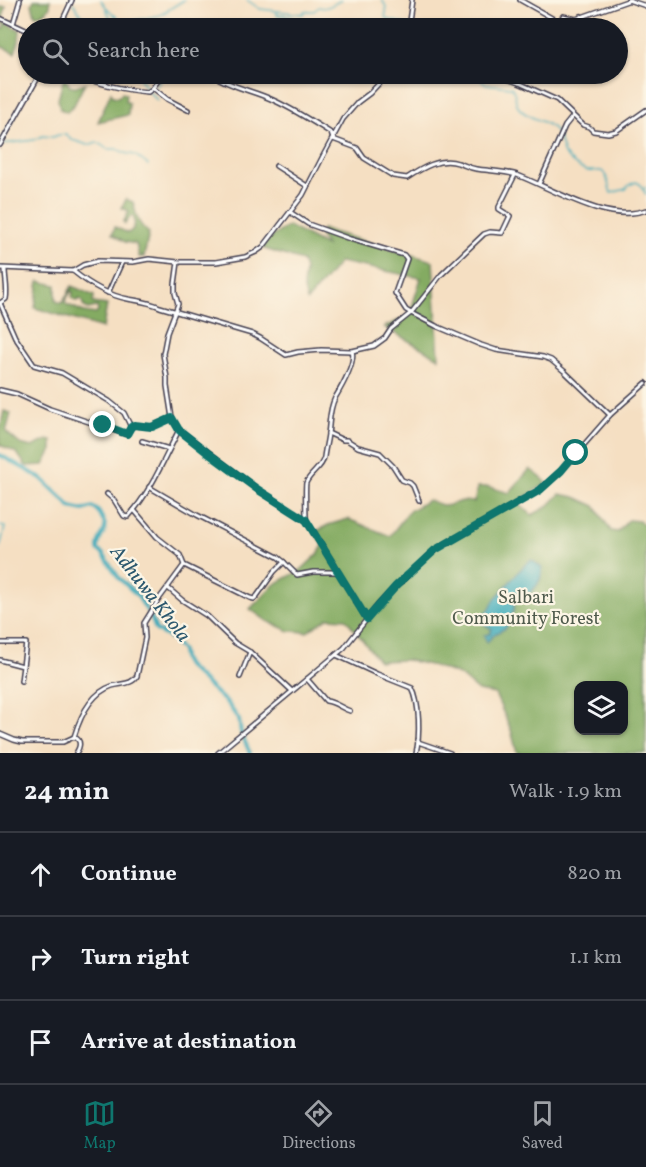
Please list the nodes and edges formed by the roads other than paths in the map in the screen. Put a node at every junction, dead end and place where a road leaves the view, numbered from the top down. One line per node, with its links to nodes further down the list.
1 (21, 0): 13 (street)
2 (412, 0): 10 (street)
3 (520, 0): 11 (street)
4 (628, 0): 6 (street); 7 (street)
5 (71, 1): 9 (street)
6 (646, 6)
7 (581, 16): 12 (street)
8 (0, 18): 13 (street)
9 (63, 18)
10 (409, 18)
11 (552, 18)
12 (578, 18)
13 (13, 24): 14 (street)
14 (18, 26)
15 (34, 84): 26 (street)
16 (103, 84): 21 (street)
17 (155, 84): 21 (street)
18 (229, 84): 25 (street)
19 (379, 84): 25 (street)
20 (521, 84): 24 (street)
21 (150, 90): 22 (street)
22 (188, 110)
23 (646, 110): 24 (street)
24 (573, 116): 29 (street)
25 (333, 139): 28 (street); 30 (street)
26 (0, 146)
27 (276, 166): 30 (street)
28 (515, 175): 29 (street); 40 (street)
29 (539, 184): 31 (street)
30 (307, 186): 32 (street)
31 (646, 210)
32 (290, 212): 34 (street); 40 (street)
33 (123, 261): 34 (street); 36 (street); 37 (street)
34 (178, 262): 39 (street)
35 (2, 268): 36 (street); 38 (street)
36 (72, 271): 37 (street)
37 (108, 293): 39 (street)
38 (0, 303): 46 (street)
39 (176, 311): 41 (street); 45 (street)
40 (411, 313): 41 (street); 44 (street)
41 (352, 351): 48 (street)
42 (645, 385): 44 (street)
43 (0, 390): 46 (street)
44 (610, 415): 60 (street)
45 (172, 418): 46 (street); 47 (street)
46 (131, 427)
47 (179, 430): 50 (street); 55 (street)
48 (328, 433): 53 (street); 55 (street)
49 (142, 441): 50 (street)
50 (169, 449): 51 (street)
51 (149, 488): 54 (street); 56 (street)
52 (107, 494): 54 (street)
53 (419, 501)
54 (134, 510): 57 (street)
55 (306, 520): 58 (street)
56 (284, 562): 57 (street); 58 (street)
57 (184, 565): 59 (street)
58 (337, 572): 60 (street)
59 (168, 588): 62 (street); 72 (street)
60 (367, 619): 63 (street)
61 (0, 643): 65 (street)
62 (250, 652): 66 (street); 69 (street)
63 (336, 655): 67 (street); 73 (street)
64 (0, 660): 65 (street)
65 (23, 666): 68 (street)
66 (240, 677)
67 (307, 679): 69 (street); 70 (street)
68 (21, 681)
69 (292, 691): 75 (street)
70 (350, 711)
71 (0, 734): 72 (street)
72 (74, 737): 74 (street)
73 (418, 742): 76 (street); 77 (street)
74 (76, 753)
75 (218, 753)
76 (416, 753)
77 (450, 753)

